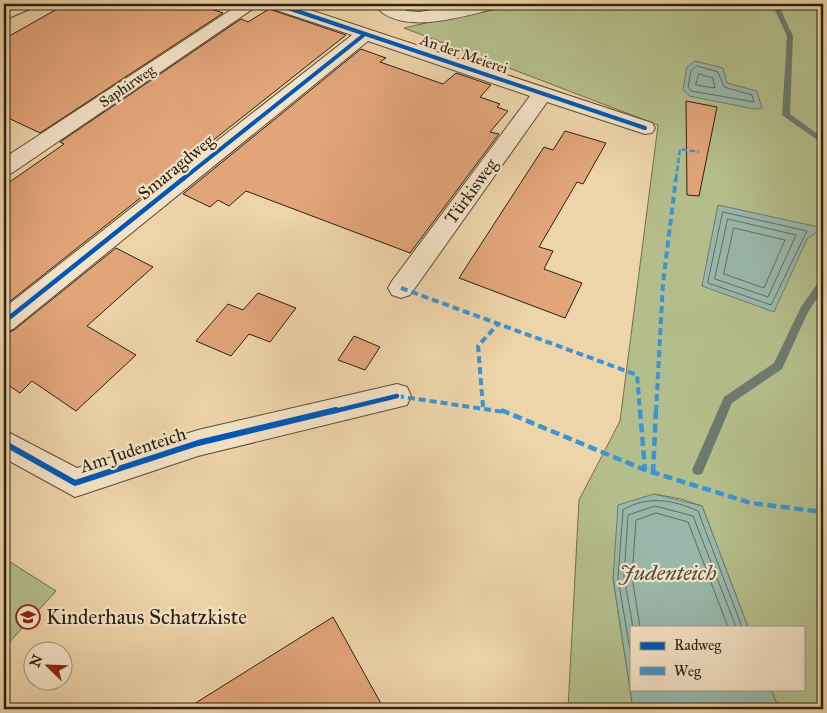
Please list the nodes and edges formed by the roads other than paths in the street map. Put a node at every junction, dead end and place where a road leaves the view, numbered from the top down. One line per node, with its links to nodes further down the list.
1 (26, 4): 6 (street)
2 (251, 4): 10 (street, Saphirweg)
3 (276, 4): 7 (street, An der Meierei)
4 (383, 4): 5 (street)
5 (491, 4)
6 (4, 16)
7 (365, 34): 8 (street, An der Meierei); 12 (street, Smaragdweg)
8 (542, 94): 9 (street, An der Meierei); 11 (street, Türkisweg)
9 (645, 128)
10 (4, 168)
11 (401, 288)
12 (4, 322)
13 (397, 396): 14 (street, Am Judenteich)
14 (4, 443)

